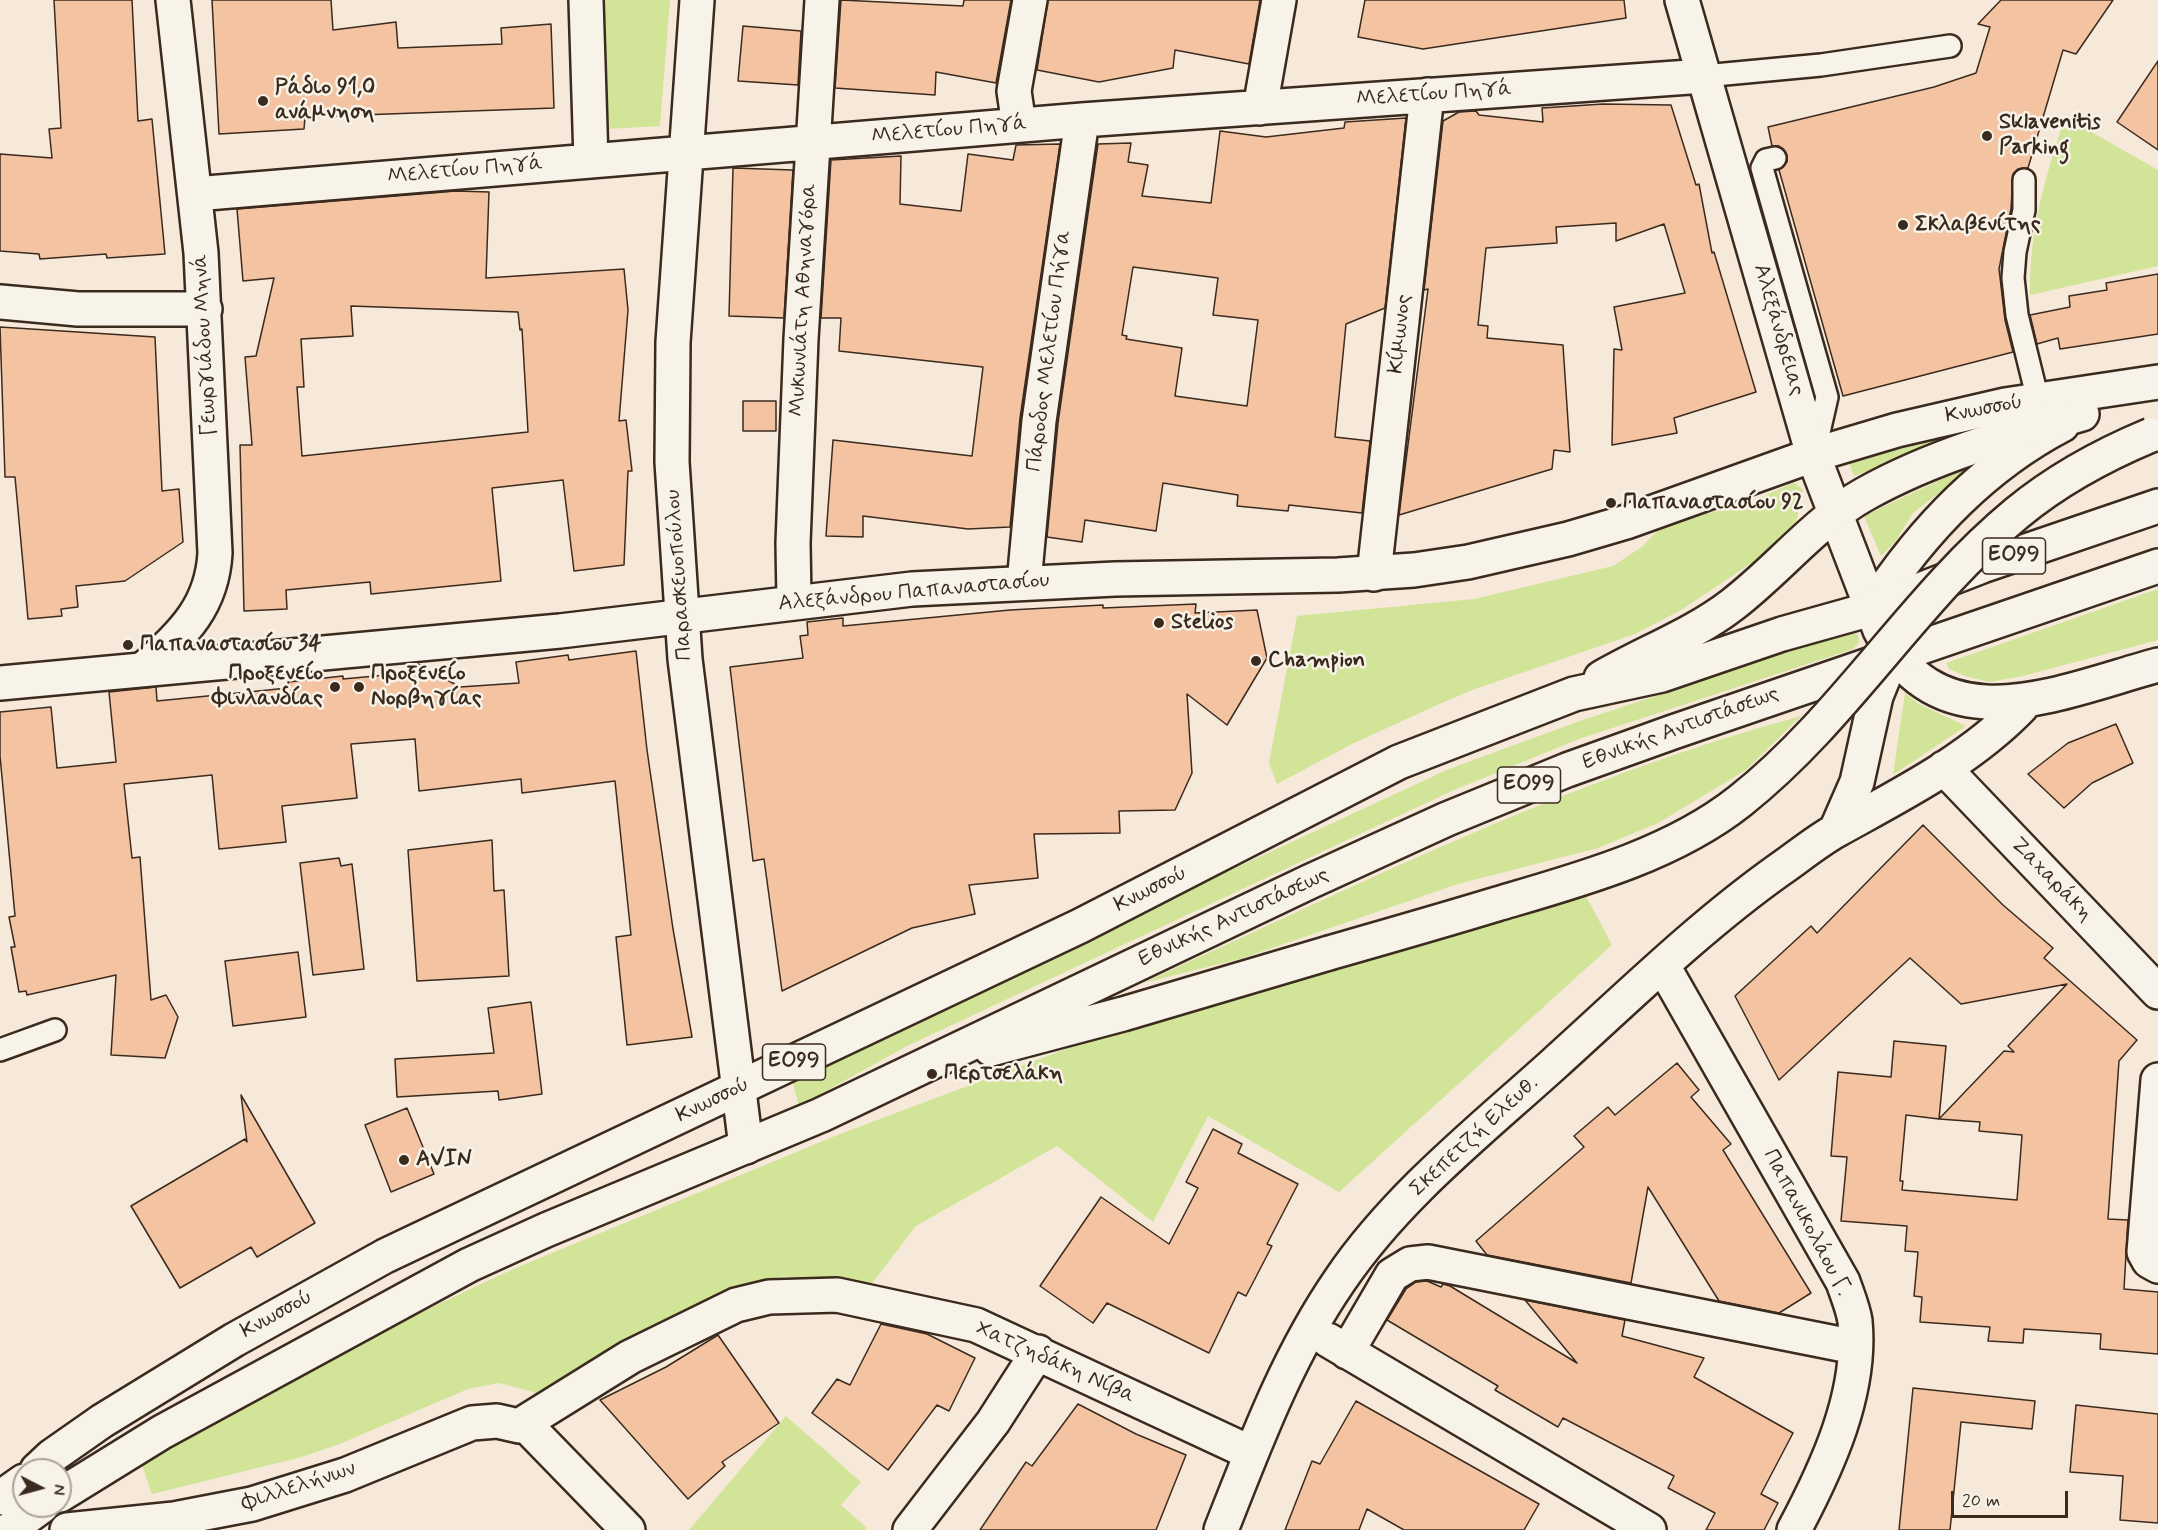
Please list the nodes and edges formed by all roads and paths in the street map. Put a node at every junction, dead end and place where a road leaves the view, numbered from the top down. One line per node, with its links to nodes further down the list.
1 (172, 0): 19 (street, Γεωργιάδου Μηνά)
2 (586, 0): 17 (street)
3 (697, 0): 15 (street, Παρασκευοπούλου)
4 (822, 0): 14 (street, Μυκωνιάτη Αθηναγόρα)
5 (1030, 0): 13 (street)
6 (1279, 0): 11 (street)
7 (1682, 0): 9 (street, Αλεξάνδρειας)
8 (1950, 46): 9 (lane)
9 (1704, 76): 10 (street, Μελετίου Πηγά); 26 (street, Αλεξάνδρειας)
10 (1427, 94): 11 (street, Μελετίου Πηγά); 30 (street, Κίμωνος)
11 (1260, 108): 12 (street, Μελετίου Πηγά)
12 (1082, 120): 13 (street, Μελετίου Πηγά); 31 (street, Πάροδος Μελετίου Πήγα)
13 (1019, 125): 14 (street, Μελετίου Πηγά)
14 (812, 143): 15 (street, Μελετίου Πηγά); 32 (street, Μυκωνιάτη Αθηναγόρα)
15 (685, 153): 17 (street, Μελετίου Πηγά); 34 (street, Παρασκευοπούλου)
16 (1775, 158): 26 (lane)
17 (591, 160): 19 (street, Μελετίου Πηγά)
18 (2024, 180): 23 (lane)
19 (195, 194): 21 (street, Γεωργιάδου Μηνά)
20 (0, 302): 21 (street)
21 (205, 309): 37 (street, Γεωργιάδου Μηνά)
22 (2158, 383): 23 (street, Κνωσσού); 24 (street, Κνωσσού)
23 (2038, 400): 26 (street, Κνωσσού)
24 (2082, 414): 28 (street); 33 (street)
25 (2158, 432): 47 (street, bridge)
26 (1813, 455): 28 (street, Αλεξάνδρειας); 30 (street, Αλεξάνδρου Παπαναστασίου)
27 (2158, 506): 33 (street, ΕΟ99)
28 (1835, 515): 33 (street, Αλεξάνδρειας); 39 (street)
29 (2158, 566): 35 (street, Εθνικής Αντιστάσεως / ΕΟ99)
30 (1374, 574): 31 (street, Αλεξάνδρου Παπαναστασίου)
31 (1024, 583): 32 (street, Αλεξάνδρου Παπαναστασίου)
32 (794, 601): 34 (street, Αλεξάνδρου Παπαναστασίου)
33 (1871, 609): 35 (street, Αλεξάνδρειας); 39 (street, ΕΟ99)
34 (682, 617): 37 (street, Αλεξάνδρου Παπαναστασίου); 49 (street, Παρασκευοπούλου)
35 (1893, 654): 40 (street); 42 (street); 47 (street, Εθνικής Αντιστάσεως / ΕΟ99)
36 (2158, 665): 40 (street)
37 (146, 668): 38 (street, Αλεξάνδρου Παπαναστασίου)
38 (0, 682)
39 (1574, 694): 49 (street, Κνωσσού / ΕΟ99)
40 (2024, 701): 41 (street, Σκεπετζή Ελευθ.)
41 (1944, 768): 42 (street, Σκεπετζή Ελευθ.); 44 (street, Ζαχαράκη)
42 (1836, 830): 43 (street, Σκεπετζή Ελευθ.)
43 (1663, 966): 52 (street, Σκεπετζή Ελευθ.); 53 (street, Παπανικολάου Γ.)
44 (2158, 992)
45 (55, 1030): 46 (lane)
46 (0, 1050)
47 (925, 1065): 50 (street, Κνωσσού / ΕΟ99)
48 (2158, 1080): 51 (street)
49 (737, 1090): 50 (street, Παρασκευοπούλου); 58 (street, Κνωσσού / ΕΟ99)
50 (746, 1147): 59 (street, Κνωσσού / ΕΟ99)
51 (2158, 1266)
52 (1310, 1329): 55 (street); 57 (street, Σκεπετζή Ελευθ.)
53 (1856, 1347): 55 (street); 67 (street, Παπανικολάου Γ.)
54 (1038, 1352): 56 (street, Χατζηδάκη Νίβα); 57 (street, Χατζηδάκη Νίβα); 64 (street)
55 (1347, 1352): 66 (street)
56 (524, 1423): 62 (street, Φιλλελήνων); 63 (street)
57 (1251, 1453): 65 (street, Σκεπετζή Ελευθ.)
58 (51, 1458)
59 (72, 1488)
60 (26, 1518): 61 (street)
61 (9, 1530)
62 (67, 1530)
63 (628, 1530)
64 (910, 1530)
65 (1221, 1530)
66 (1649, 1530)
67 (1794, 1530)

